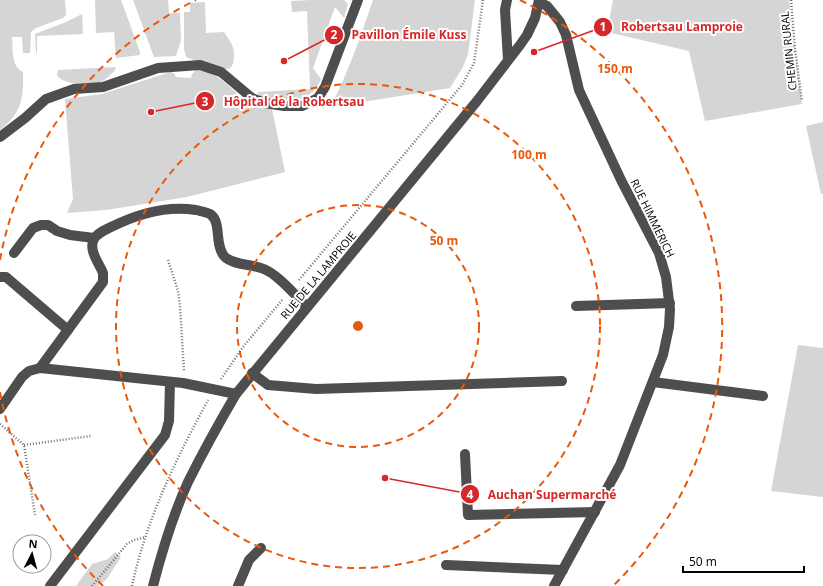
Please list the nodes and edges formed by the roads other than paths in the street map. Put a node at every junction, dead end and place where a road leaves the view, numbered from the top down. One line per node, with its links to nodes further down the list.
1 (358, 0): 5 (street)
2 (507, 0): 4 (street)
3 (539, 1): 4 (street, RUE DE LA LAMPROIE); 9 (street, RUE HIMMERICH)
4 (508, 60): 11 (street, RUE DE LA LAMPROIE)
5 (0, 137)
6 (94, 238): 7 (street); 11 (street); 12 (street)
7 (14, 253)
8 (0, 277): 12 (street)
9 (670, 303): 10 (street); 17 (street, RUE HIMMERICH)
10 (576, 306)
11 (307, 307): 14 (street, RUE DE LA LAMPROIE)
12 (68, 330): 13 (street)
13 (40, 368): 16 (street); 20 (street)
14 (252, 373): 15 (street); 18 (street, RUE DE LA LAMPROIE)
15 (562, 381)
16 (170, 382): 18 (street); 26 (street)
17 (653, 382): 19 (street); 22 (street, RUE HIMMERICH)
18 (236, 394): 27 (street, RUE DE LA LAMPROIE)
19 (763, 396)
20 (0, 409)
21 (465, 454): 22 (street)
22 (594, 512): 25 (street, RUE HIMMERICH)
23 (261, 548): 28 (street)
24 (446, 565): 25 (street)
25 (563, 570): 29 (street, RUE HIMMERICH)
26 (50, 586)
27 (153, 586)
28 (238, 586)
29 (554, 586)

